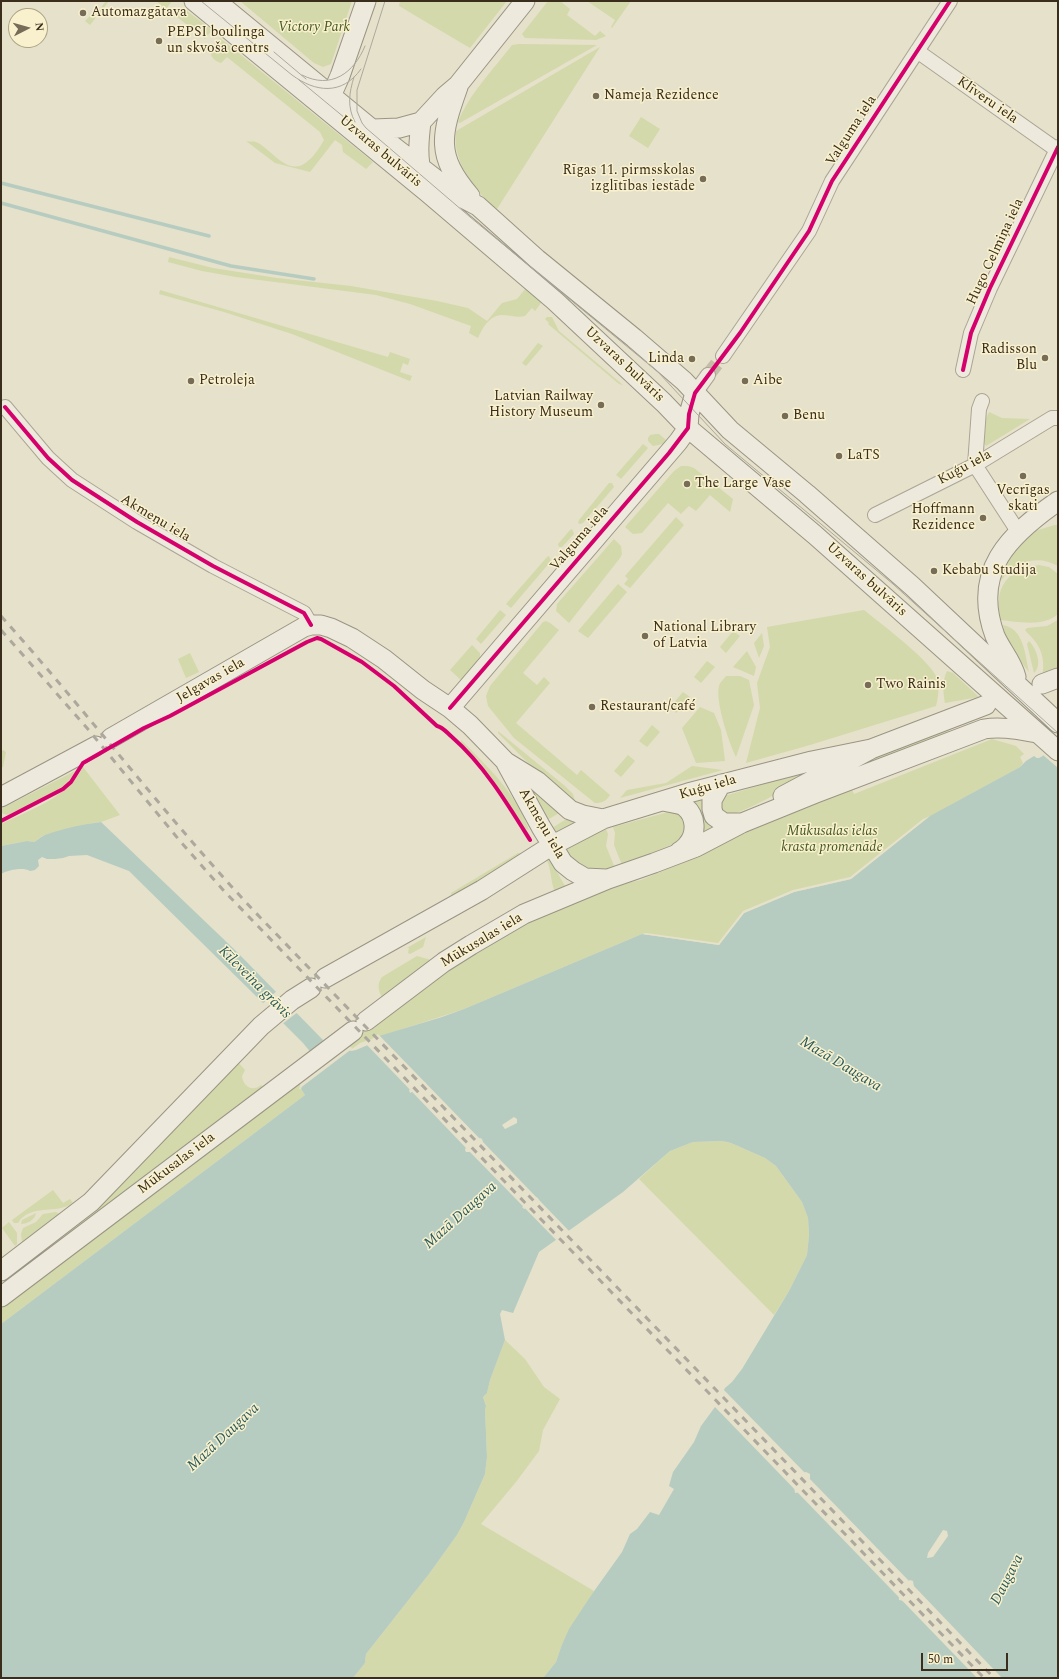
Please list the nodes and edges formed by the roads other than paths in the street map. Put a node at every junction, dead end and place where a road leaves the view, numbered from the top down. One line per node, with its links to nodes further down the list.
1 (194, 1): 8 (main road, Uzvaras bulvāris)
2 (216, 1): 8 (main road, Uzvaras bulvāris)
3 (366, 1): 8 (main road)
4 (525, 1): 7 (main road)
5 (950, 1): 6 (street, Valguma iela)
6 (917, 52): 11 (street, Klīveru iela); 15 (street, Valguma iela)
7 (458, 85): 9 (main road); 14 (main road)
8 (329, 101): 10 (main road, Uzvaras bulvāris); 13 (main road, Uzvaras bulvāris)
9 (421, 122): 10 (main road); 12 (main road)
10 (373, 129): 12 (main road, Uzvaras bulvāris)
11 (1057, 149): 16 (street, Hugo Celmiņa iela)
12 (420, 167): 13 (main road); 14 (main road, Uzvaras bulvāris)
13 (428, 193): 22 (main road, Uzvaras bulvāris)
14 (478, 206): 18 (main road, Uzvaras bulvāris)
15 (723, 356)
16 (963, 370)
17 (708, 375): 18 (street, Valguma iela)
18 (695, 393): 22 (main road, Valguma iela); 29 (main road, Uzvaras bulvāris)
19 (981, 405): 23 (street)
20 (5, 406): 28 (street, Akmeņu iela)
21 (1056, 419): 23 (street, Kuģu iela)
22 (688, 428): 31 (main road, Valguma iela); 33 (main road, Uzvaras bulvāris)
23 (975, 465): 25 (street, Kuģu iela); 27 (street)
24 (1058, 501): 27 (main road)
25 (875, 515)
26 (1058, 519): 27 (main road)
27 (1022, 530): 29 (main road)
28 (311, 625): 31 (main road, Akmeņu iela); 37 (main road, Jelgavas iela)
29 (1018, 684): 32 (main road, Uzvaras bulvāris)
30 (986, 705): 34 (main road, Kuģu iela)
31 (450, 708): 35 (main road, Akmeņu iela)
32 (1058, 723)
33 (1047, 741): 40 (main road, Kuģu iela)
34 (871, 749): 36 (main road, Kuģu iela); 40 (main road, Kuģu iela)
35 (506, 762): 39 (main road, Akmeņu iela); 41 (main road, Akmeņu iela)
36 (722, 784): 38 (main road, Kuģu iela); 40 (main road)
37 (1, 797)
38 (664, 802): 39 (main road, Kuģu iela); 42 (main road)
39 (602, 819): 41 (main road, Kuģu iela)
40 (742, 823): 42 (main road, Kuģu iela)
41 (552, 846): 43 (main road, Akmeņu iela); 44 (main road, Mūkusalas iela)
42 (676, 854): 43 (main road, Kuģu iela)
43 (608, 879): 45 (main road, Mūkusalas iela)
44 (1, 1272)
45 (1, 1297)

